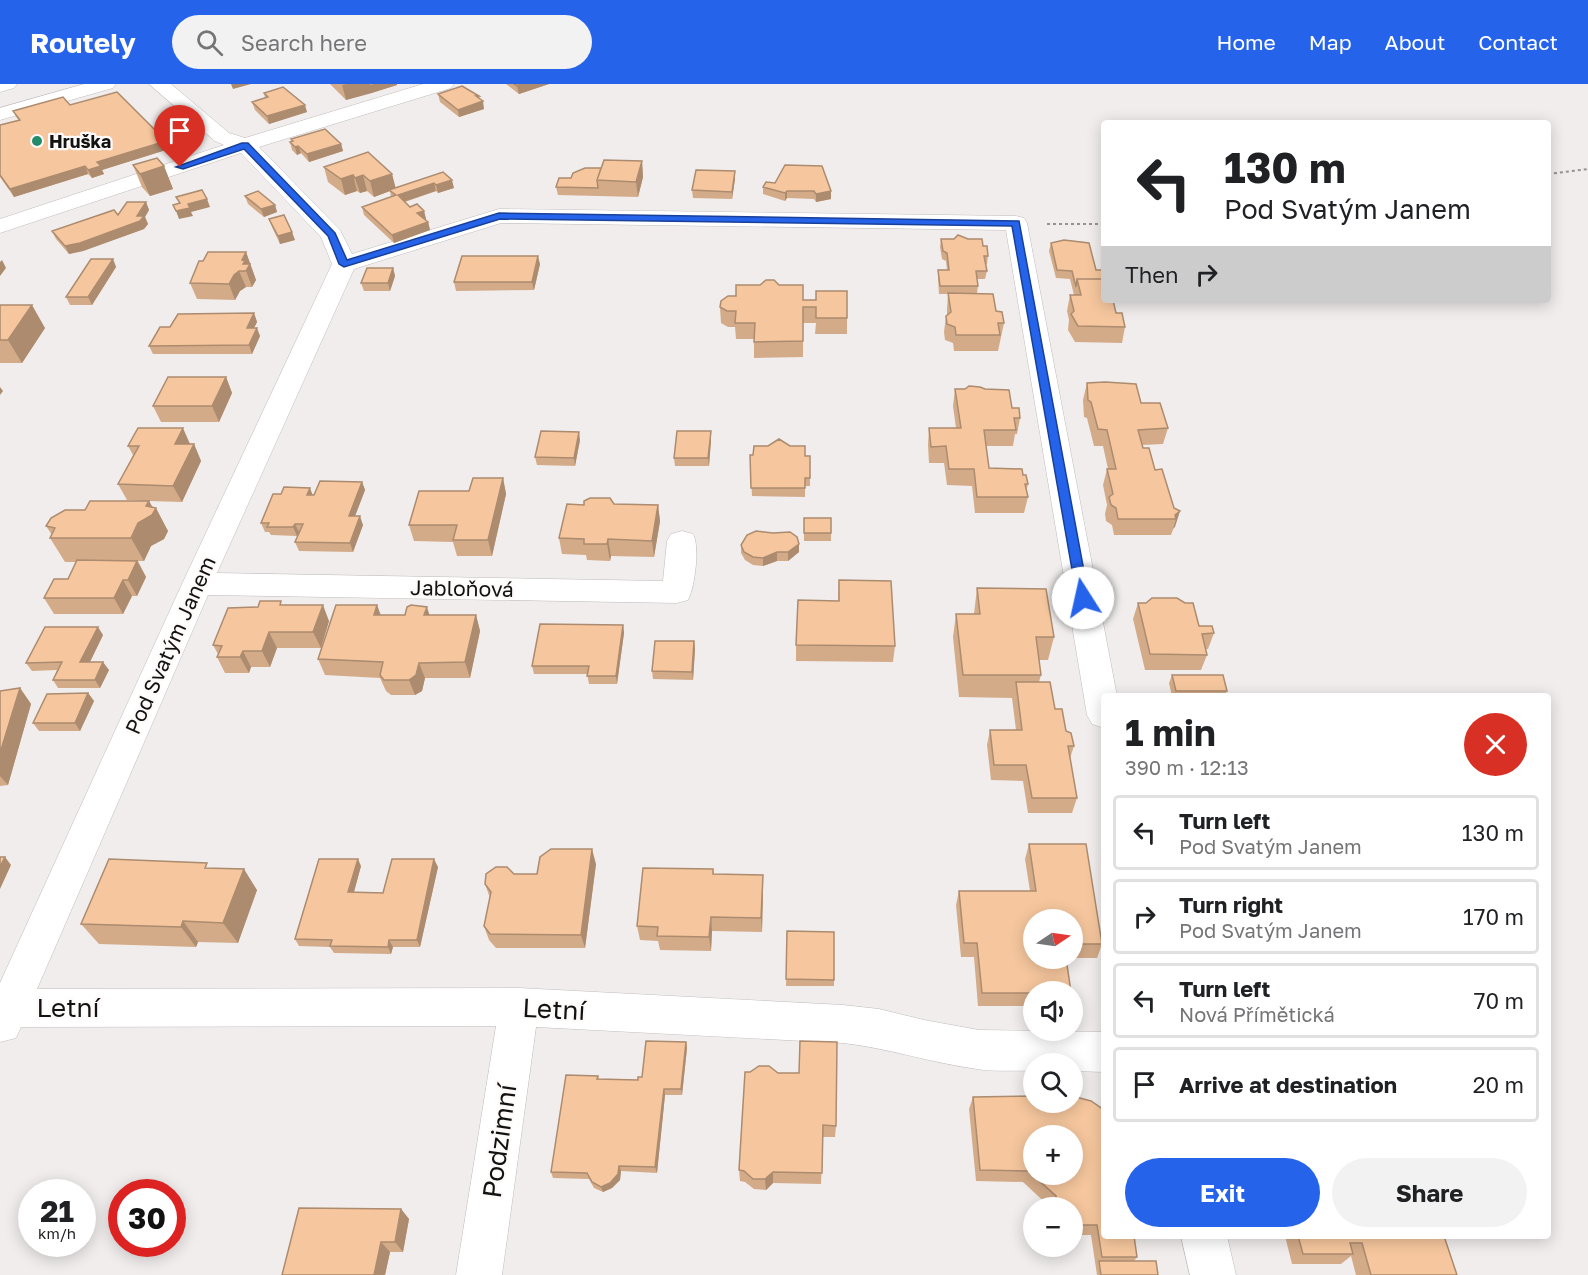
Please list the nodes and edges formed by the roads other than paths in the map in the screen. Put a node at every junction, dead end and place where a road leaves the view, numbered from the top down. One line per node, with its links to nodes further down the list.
1 (8, 84): 5 (street)
2 (106, 84): 6 (street)
3 (159, 84): 7 (street)
4 (444, 84): 7 (street)
5 (0, 86)
6 (0, 114)
7 (245, 145): 8 (street); 9 (street)
8 (2, 221)
9 (344, 264): 11 (street, Pod Svatým Janem); 12 (street)
10 (682, 541): 11 (street, Jabloňová)
11 (197, 584): 14 (street, Pod Svatým Janem)
12 (1101, 698)
13 (519, 1007): 14 (street, Letní); 15 (street, Letní); 17 (street, Podzimní)
14 (3, 1014)
15 (1101, 1052)
16 (1205, 1239): 18 (street)
17 (479, 1275)
18 (1213, 1275)

